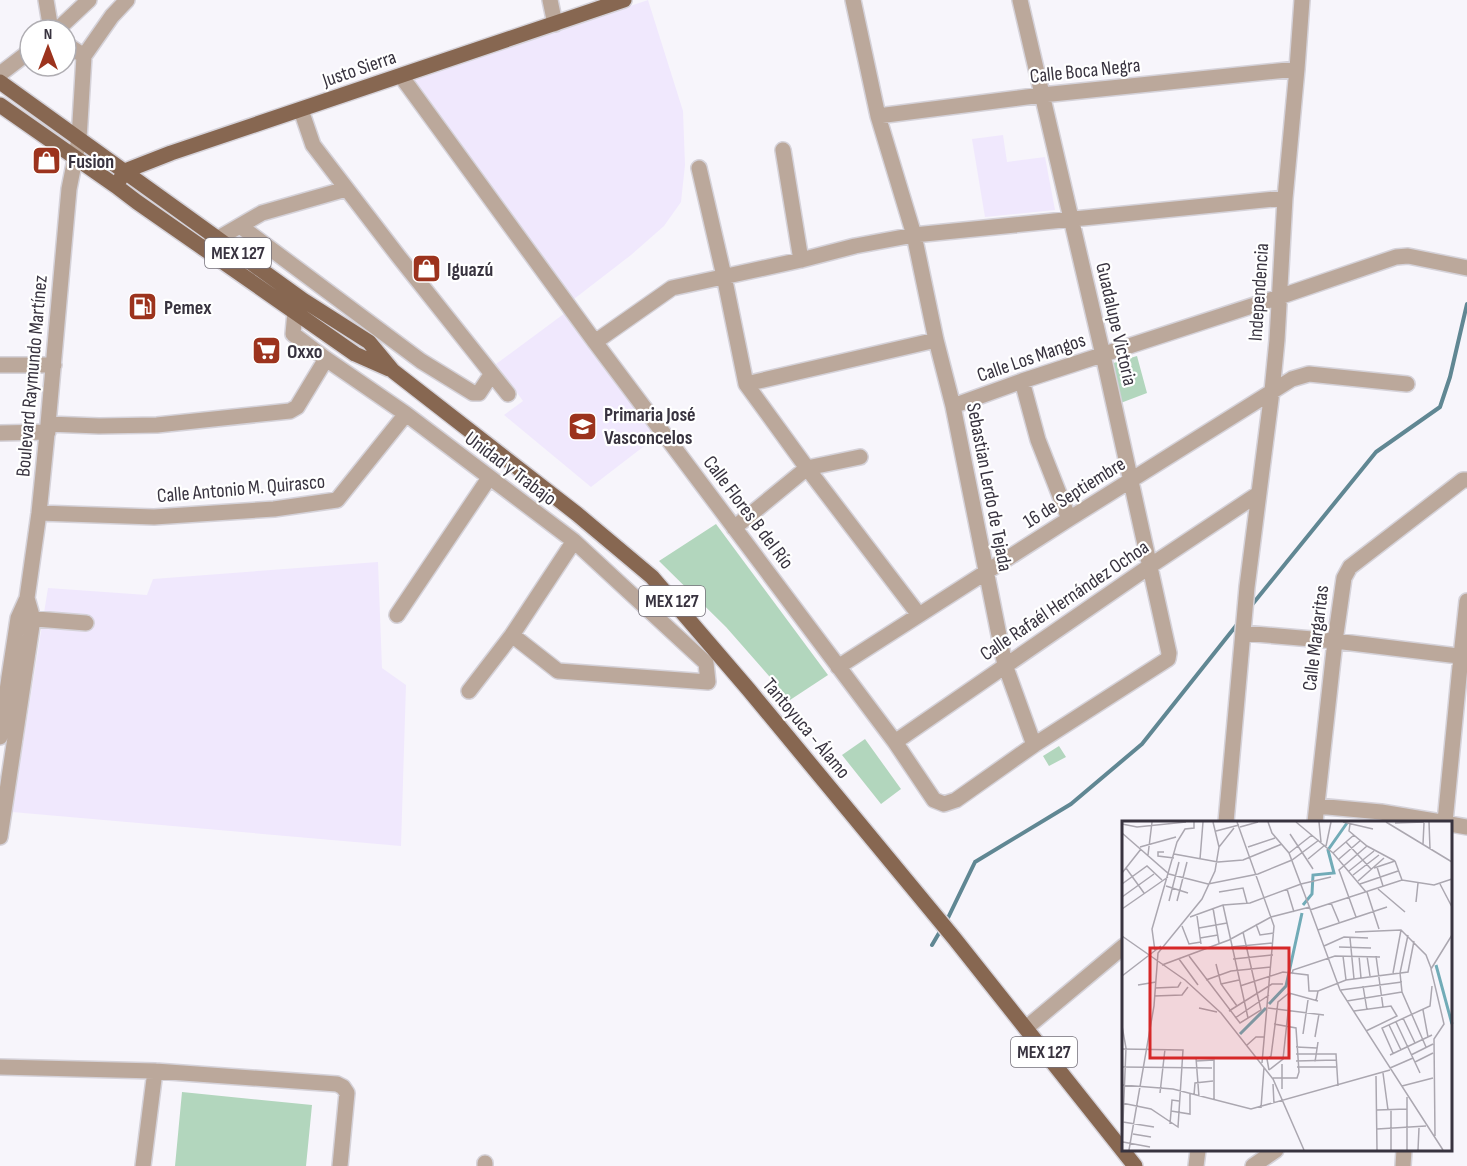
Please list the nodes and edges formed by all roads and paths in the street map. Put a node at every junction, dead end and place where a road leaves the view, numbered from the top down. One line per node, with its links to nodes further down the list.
1 (46, 0): 9 (street)
2 (89, 0): 10 (street)
3 (127, 0): 13 (street)
4 (550, 0): 11 (street)
5 (624, 0): 11 (main road, Justo Sierra)
6 (853, 0): 22 (street, Sebastian Lerdo de Tejada)
7 (1020, 0): 19 (street, Guadalupe Victoria)
8 (1302, 0): 15 (street, Independencia)
9 (49, 18)
10 (70, 18)
11 (555, 24): 17 (main road, Justo Sierra)
12 (78, 52): 13 (street)
13 (84, 56): 23 (street, Boulevard Raymundo Martínez)
14 (18, 60): 16 (street)
15 (1297, 69): 19 (street, Calle Boca Negra); 30 (street, Independencia)
16 (0, 74)
17 (401, 76): 21 (main road, Justo Sierra); 42 (street, Calle Flores B del Río)
18 (0, 82): 23 (main road, MEX 127)
19 (1042, 95): 22 (street, Calle Boca Negra); 31 (street, Guadalupe Victoria)
20 (0, 105): 25 (main road, MEX 127)
21 (301, 110): 27 (main road, Justo Sierra); 29 (street)
22 (878, 116): 33 (street, Sebastian Lerdo de Tejada)
23 (78, 139): 25 (street, Boulevard Raymundo Martínez); 27 (main road, MEX 127)
24 (783, 150): 36 (street)
25 (75, 158): 28 (main road, MEX 127); 46 (street, Boulevard Raymundo Martínez)
26 (699, 168): 38 (street)
27 (125, 171): 28 (main road); 34 (main road, MEX 127)
28 (116, 186): 35 (main road, MEX 127)
29 (346, 189): 32 (street); 47 (street)
30 (1285, 198): 31 (street); 39 (street, Independencia)
31 (1071, 220): 33 (street); 43 (street, Guadalupe Victoria)
32 (240, 226): 34 (street); 47 (street)
33 (914, 235): 36 (street); 41 (street, Sebastian Lerdo de Tejada)
34 (217, 239): 35 (street); 40 (main road, MEX 127)
35 (203, 248): 40 (main road, MEX 127)
36 (801, 260): 38 (street)
37 (1461, 267): 39 (street, Calle Los Mangos)
38 (724, 276): 42 (street); 49 (street)
39 (1280, 297): 43 (street, Calle Los Mangos); 51 (street, Independencia)
40 (299, 306): 44 (street, Unidad y Trabajo); 93 (main road, Tantoyuca - Álamo / MEX 127)
41 (936, 340): 49 (street); 53 (street, Sebastian Lerdo de Tejada)
42 (595, 342): 65 (street, Calle Flores B del Río)
43 (1103, 355): 48 (street, Calle Los Mangos); 60 (street, Guadalupe Victoria)
44 (327, 359): 54 (street, Unidad y Trabajo); 55 (street)
45 (0, 365): 46 (street)
46 (54, 365): 55 (street, Boulevard Raymundo Martínez)
47 (491, 375): 52 (street)
48 (1022, 381): 53 (street, Calle Los Mangos); 64 (street)
49 (746, 384): 58 (street)
50 (1407, 384): 51 (street, 16 de Septiembre)
51 (1272, 391): 60 (street, 16 de Septiembre); 62 (street, Independencia)
52 (508, 394)
53 (953, 406): 68 (street, Sebastian Lerdo de Tejada)
54 (406, 414): 59 (street, Unidad y Trabajo); 63 (street, Calle Antonio M. Quirasco)
55 (48, 428): 56 (street); 63 (street, Boulevard Raymundo Martínez)
56 (0, 433)
57 (860, 457): 58 (street)
58 (807, 468): 65 (street); 71 (street)
59 (489, 478): 66 (street, Unidad y Trabajo); 70 (street)
60 (1131, 480): 64 (street, 16 de Septiembre); 67 (street, Guadalupe Victoria)
61 (1465, 480): 76 (street, Calle Margaritas)
62 (1258, 494): 67 (street, Calle Rafaél Hernández Ochoa); 74 (street, Independencia)
63 (39, 513): 72 (street, Boulevard Raymundo Martínez)
64 (1069, 519): 68 (street, 16 de Septiembre)
65 (734, 528): 79 (street, Calle Flores B del Río)
66 (574, 541): 75 (street); 75 (street, Unidad y Trabajo)
67 (1150, 566): 78 (street, Calle Rafaél Hernández Ochoa); 83 (street, Guadalupe Victoria)
68 (986, 573): 71 (street, 16 de Septiembre); 78 (street, Sebastian Lerdo de Tejada)
69 (1467, 601): 77 (street)
70 (397, 615)
71 (919, 615): 79 (street, 16 de Septiembre)
72 (26, 618): 73 (street); 81 (street, Boulevard Raymundo Martínez); 91 (street, Boulevard Raymundo Martínez)
73 (86, 623)
74 (1244, 629): 76 (street); 85 (street, Independencia)
75 (512, 635): 80 (street)
76 (1335, 640): 77 (street); 84 (street, Calle Margaritas)
77 (1464, 656): 88 (street)
78 (1005, 665): 82 (street, Calle Rafaél Hernández Ochoa); 83 (street, Sebastian Lerdo de Tejada)
79 (838, 667): 82 (street, Calle Flores B del Río)
80 (469, 691)
81 (0, 737)
82 (895, 742): 83 (street, Calle Flores B del Río)
83 (1034, 745)
84 (1317, 806): 86 (street, Calle Margaritas); 87 (street)
85 (1227, 821)
86 (1315, 821)
87 (1437, 821)
88 (1443, 821)
89 (1452, 824): 90 (street)
90 (1467, 827)
91 (0, 837)
92 (1122, 948): 93 (street)
93 (1026, 1028): 96 (main road, Tantoyuca - Álamo / MEX 127)
94 (0, 1067): 95 (street)
95 (155, 1071): 101 (street); 102 (street)
96 (1122, 1150)
97 (1123, 1151): 103 (main road, Tantoyuca - Álamo / MEX 127)
98 (1198, 1151): 104 (street)
99 (1273, 1151): 105 (street)
100 (1404, 1151): 106 (street)
101 (143, 1166)
102 (339, 1166)
103 (1135, 1166)
104 (1196, 1166)
105 (1253, 1166)
106 (1403, 1166)

